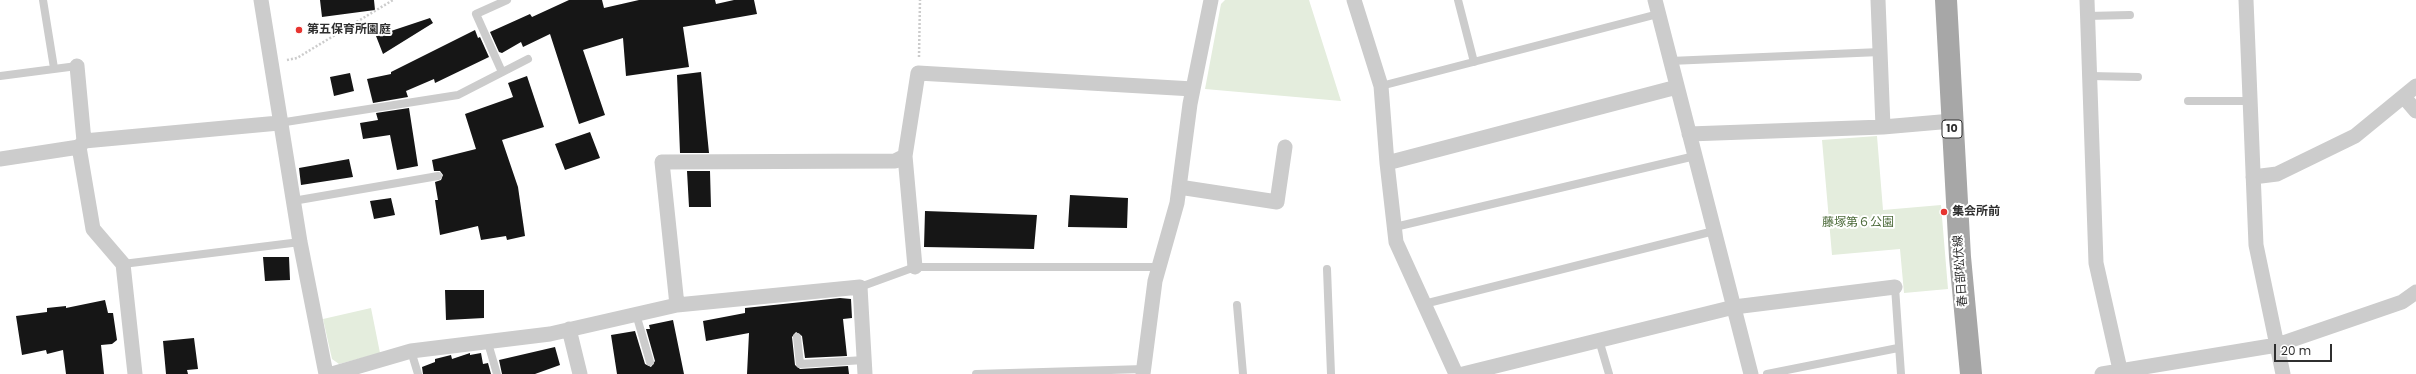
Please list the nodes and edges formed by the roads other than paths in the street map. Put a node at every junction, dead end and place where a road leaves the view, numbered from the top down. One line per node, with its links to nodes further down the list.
1 (43, 0): 19 (lane)
2 (261, 0): 33 (street)
3 (508, 0): 20 (lane)
4 (1211, 0): 27 (street)
5 (1354, 0): 24 (street)
6 (1458, 0): 17 (lane)
7 (1878, 0): 14 (street)
8 (1946, 0): 32 (main road, 春日部松伏線 / 10)
9 (2087, 0): 13 (street)
10 (2248, 1): 30 (street)
11 (1657, 7): 16 (street); 17 (lane)
12 (2130, 15): 13 (lane)
13 (2087, 16): 22 (street)
14 (1880, 52): 16 (lane); 34 (street)
15 (528, 59): 20 (lane)
16 (1670, 60): 26 (street)
17 (1474, 62): 24 (lane)
18 (76, 66): 19 (lane); 36 (street)
19 (54, 68): 21 (lane)
20 (502, 72): 33 (lane)
21 (0, 76)
22 (2090, 76): 23 (lane); 71 (street)
23 (2138, 77)
24 (1381, 86): 41 (street)
25 (2416, 86): 28 (street)
26 (1677, 87): 35 (street); 41 (street)
27 (1193, 89): 38 (street); 44 (street)
28 (2404, 97): 31 (street); 43 (street)
29 (2188, 100): 30 (lane)
30 (2250, 101): 43 (street)
31 (2416, 111)
32 (1952, 121): 34 (street); 87 (main road, 春日部松伏線 / 10)
33 (279, 123): 36 (street); 45 (street)
34 (1884, 127): 35 (street)
35 (1690, 134): 39 (street)
36 (82, 144): 40 (street); 49 (street)
37 (1285, 147): 44 (street)
38 (905, 156): 50 (street); 57 (street)
39 (1695, 156): 46 (lane); 47 (street)
40 (0, 159)
41 (1387, 163): 46 (street)
42 (438, 176): 45 (lane)
43 (2253, 177): 65 (street)
44 (1179, 187): 51 (street)
45 (293, 201): 48 (street)
46 (1394, 227): 56 (street)
47 (1714, 231): 56 (lane); 59 (street)
48 (300, 242): 49 (lane); 73 (street)
49 (123, 264): 72 (street)
50 (915, 267): 51 (lane); 53 (lane)
51 (1159, 267): 70 (street)
52 (1327, 269): 80 (lane)
53 (860, 287): 57 (street); 69 (street)
54 (1895, 287): 59 (street); 66 (lane)
55 (2416, 292): 65 (street)
56 (1424, 304): 81 (street)
57 (678, 305): 60 (street)
58 (1237, 305): 79 (lane)
59 (1734, 307): 63 (street); 84 (street)
60 (636, 314): 61 (street); 68 (lane)
61 (569, 330): 64 (street); 77 (street)
62 (797, 337): 69 (lane)
63 (1599, 340): 82 (street); 83 (lane)
64 (488, 343): 67 (street); 76 (lane)
65 (2277, 345): 71 (street); 89 (street)
66 (1898, 348): 85 (lane); 86 (lane)
67 (411, 351): 74 (street); 75 (lane)
68 (650, 362)
69 (865, 367)
70 (1144, 372): 78 (lane)
71 (2121, 372): 88 (street)
72 (135, 374)
73 (326, 374)
74 (332, 374)
75 (418, 374)
76 (498, 374)
77 (580, 374)
78 (976, 374)
79 (1243, 374)
80 (1331, 374)
81 (1456, 374)
82 (1463, 374)
83 (1609, 374)
84 (1752, 374)
85 (1767, 374)
86 (1901, 374)
87 (1971, 374)
88 (2102, 374)
89 (2283, 374)

